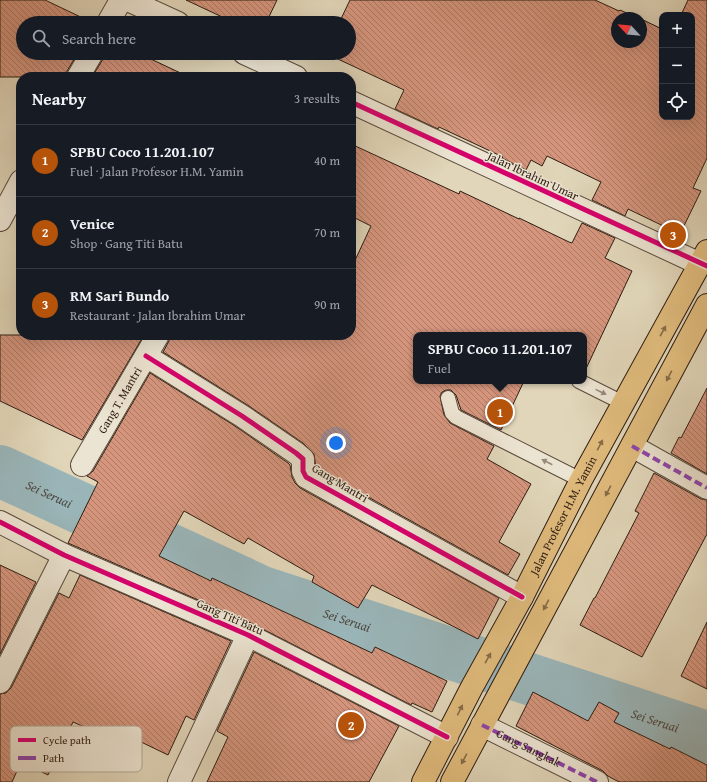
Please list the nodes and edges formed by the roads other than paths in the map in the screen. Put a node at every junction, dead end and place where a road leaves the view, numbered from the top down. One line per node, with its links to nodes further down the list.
1 (121, 0): 3 (street)
2 (128, 0): 4 (street)
3 (112, 16)
4 (163, 16)
5 (88, 60): 7 (street)
6 (259, 60): 8 (street)
7 (81, 72)
8 (285, 72)
9 (356, 104): 12 (street, Jalan Ibrahim Umar)
10 (13, 183): 11 (street)
11 (0, 220)
12 (705, 260): 18 (main road, Jalan Profesor H.M. Yamin, one-way to 12)
13 (707, 305): 19 (main road, one-way to 19)
14 (155, 340): 15 (street, Gang T. Mantri)
15 (146, 356): 20 (street, Gang T. Mantri); 25 (street, Gang Mantri)
16 (585, 384): 18 (lane, one-way to 18)
17 (448, 398): 21 (lane, one-way to 17)
18 (623, 403): 21 (main road, Jalan Profesor H.M. Yamin, one-way to 18)
19 (632, 446): 22 (street); 28 (main road, one-way to 28)
20 (82, 465)
21 (581, 480): 25 (main road, Jalan Profesor H.M. Yamin)
22 (707, 488)
23 (0, 522): 24 (street, Gang Titi Batu)
24 (64, 555): 26 (street, Gang Titi Batu); 27 (street)
25 (522, 597): 29 (main road, Jalan Profesor H.M. Yamin, one-way to 25)
26 (248, 635): 29 (street, Gang Titi Batu); 30 (street)
27 (0, 682)
28 (482, 725): 32 (main road, one-way to 32); 33 (street, Gang Sangkak)
29 (447, 737): 31 (main road, Jalan Profesor H.M. Yamin)
30 (179, 782)
31 (423, 782)
32 (452, 782)
33 (597, 782)

